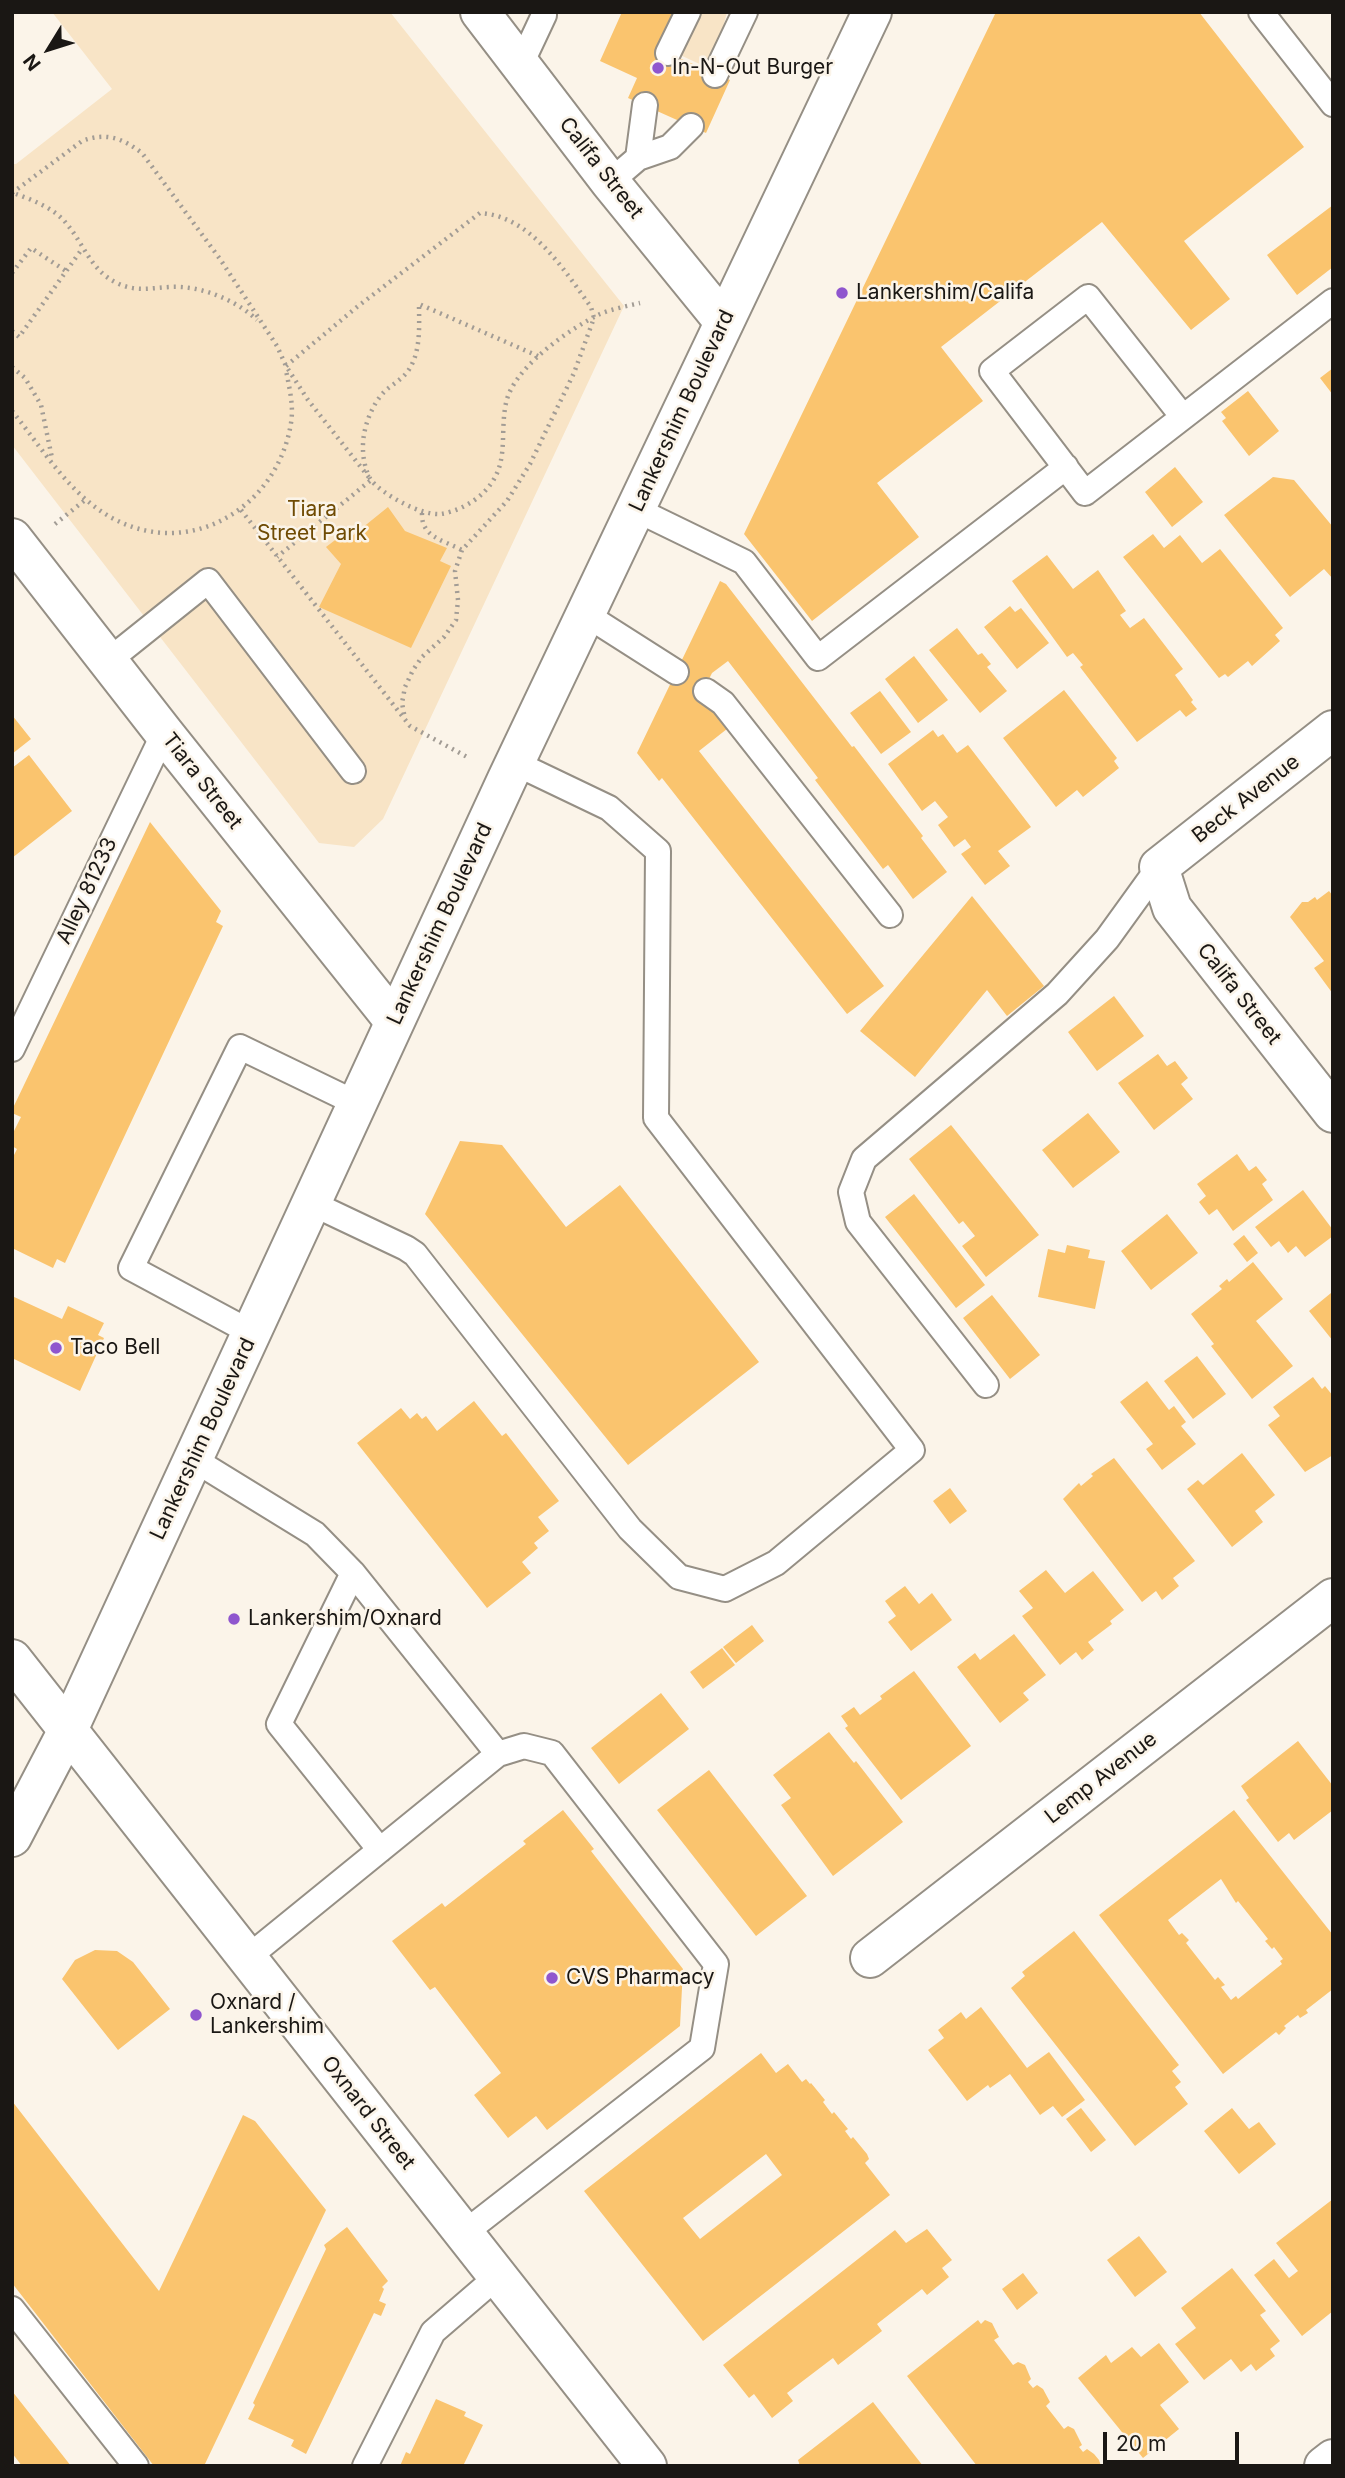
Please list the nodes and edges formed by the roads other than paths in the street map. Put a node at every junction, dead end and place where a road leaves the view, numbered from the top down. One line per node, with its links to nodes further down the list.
1 (480, 12): 8 (main road, Califa Street)
2 (688, 12): 7 (lane)
3 (745, 12): 9 (lane)
4 (872, 12): 15 (main road, Lankershim Boulevard)
5 (1261, 12): 10 (lane)
6 (544, 15): 8 (lane)
7 (668, 53)
8 (520, 64): 13 (main road, Califa Street)
9 (715, 75)
10 (1333, 104)
11 (645, 106): 13 (lane)
12 (691, 126): 13 (lane)
13 (624, 170): 15 (main road, Califa Street)
14 (1333, 301): 16 (lane)
15 (724, 323): 18 (main road, Lankershim Boulevard)
16 (1183, 417): 17 (lane); 17 (lane)
17 (1066, 467): 18 (lane)
18 (635, 509): 20 (main road, Lankershim Boulevard)
19 (12, 538): 21 (main road, Tiara Street)
20 (585, 614): 22 (lane); 27 (main road, Lankershim Boulevard)
21 (108, 661): 25 (main road, Tiara Street); 26 (lane)
22 (676, 673)
23 (706, 691): 29 (lane)
24 (1333, 730): 28 (main road, Beck Avenue)
25 (163, 733): 30 (main road, Tiara Street); 31 (lane, Alley 81233)
26 (353, 771)
27 (511, 771): 30 (main road, Lankershim Boulevard); 34 (lane)
28 (1159, 867): 33 (main road, Califa Street); 36 (lane)
29 (890, 915)
30 (394, 1021): 32 (main road, Lankershim Boulevard)
31 (12, 1049)
32 (358, 1104): 34 (main road, Lankershim Boulevard); 35 (lane)
33 (1333, 1113)
34 (311, 1203): 35 (main road, Lankershim Boulevard)
35 (251, 1333): 37 (main road, Lankershim Boulevard)
36 (986, 1385)
37 (193, 1459): 38 (lane); 41 (main road, Lankershim Boulevard)
38 (353, 1573): 42 (lane); 44 (lane)
39 (1333, 1598): 46 (main road, Lemp Avenue)
40 (12, 1659): 41 (main road, Oxnard Street)
41 (68, 1730): 43 (main road, Lankershim Boulevard); 45 (main road, Oxnard Street)
42 (498, 1754): 44 (lane); 47 (lane)
43 (12, 1837)
44 (380, 1850): 45 (lane)
45 (247, 1958): 47 (main road, Oxnard Street)
46 (870, 1958)
47 (463, 2234): 48 (main road, Oxnard Street)
48 (498, 2276): 52 (lane); 53 (main road, Oxnard Street)
49 (12, 2309): 51 (lane)
50 (1333, 2459): 54 (main road)
51 (136, 2466)
52 (365, 2466)
53 (647, 2466)
54 (1324, 2466)

